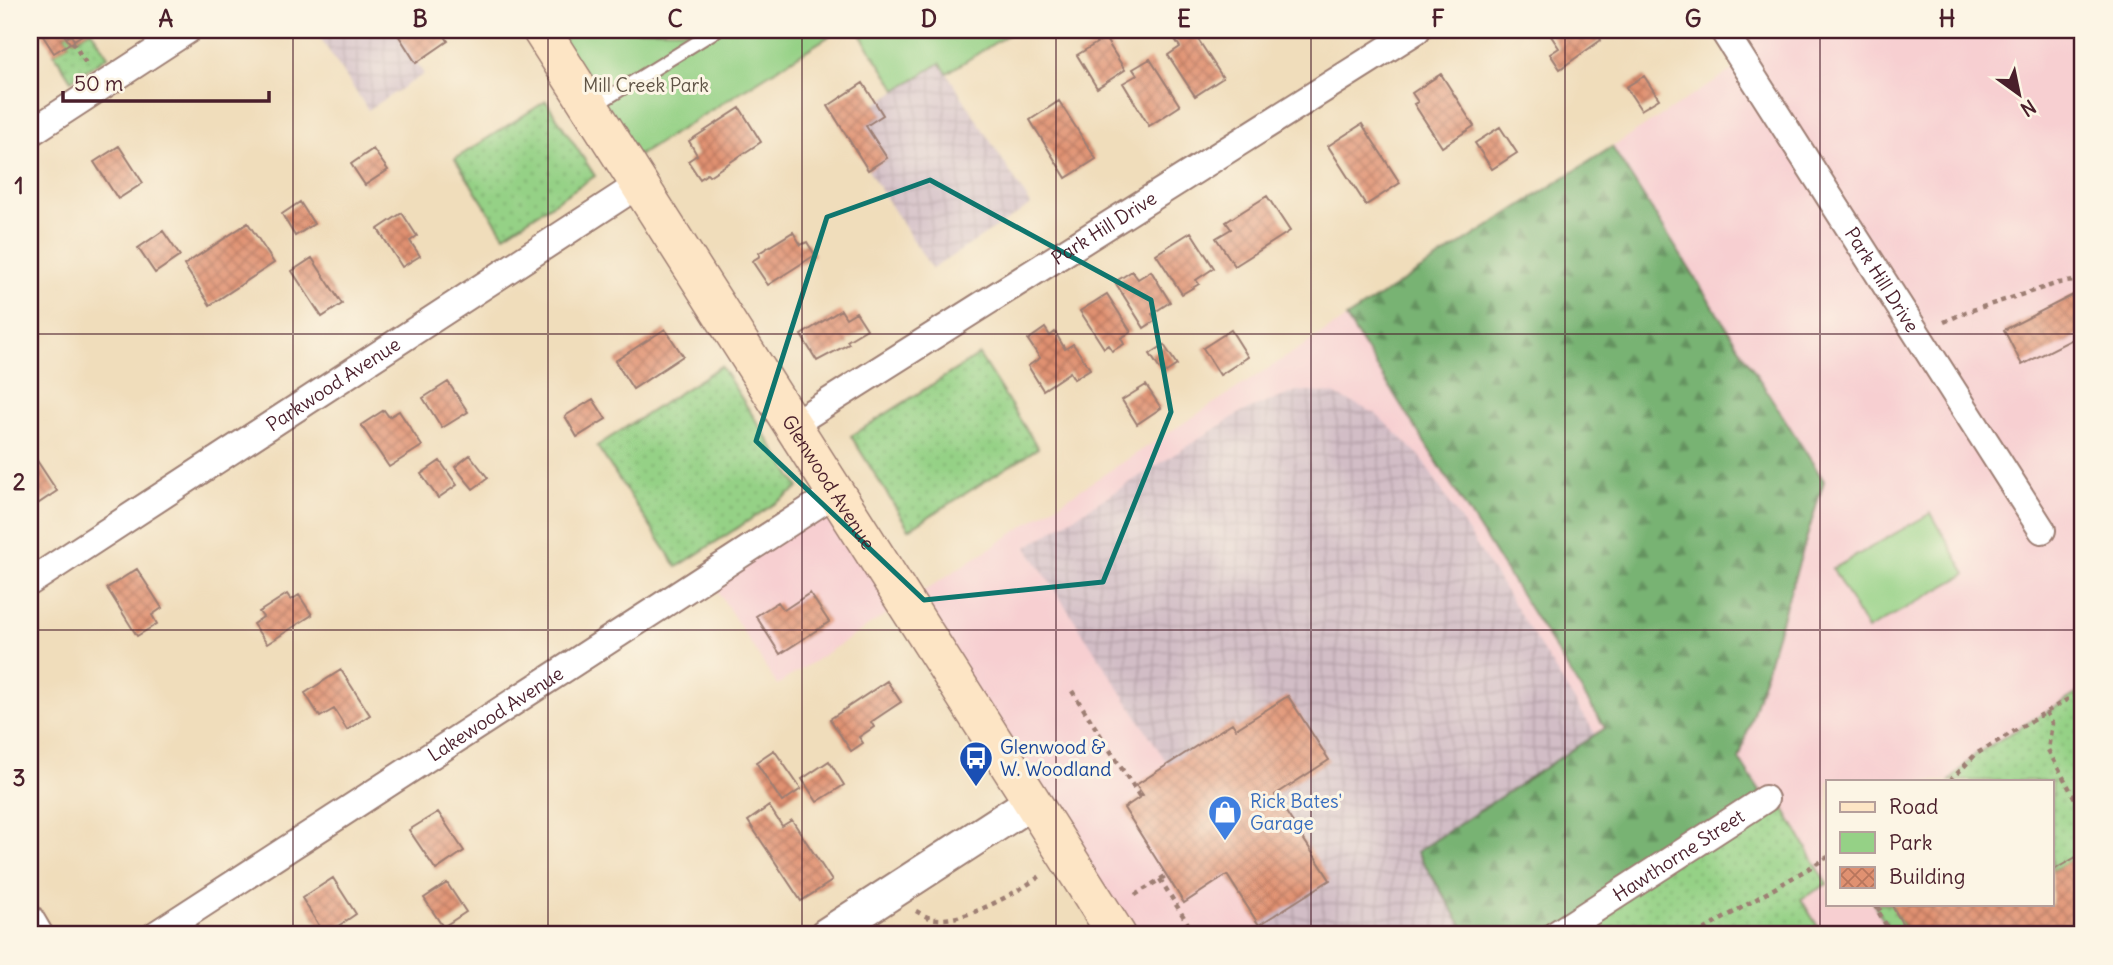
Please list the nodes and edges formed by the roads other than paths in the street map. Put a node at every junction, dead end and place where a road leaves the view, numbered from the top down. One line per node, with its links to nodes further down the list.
1 (188, 30): 7 (street)
2 (541, 30): 6 (main road, Glenwood Avenue)
3 (717, 30): 6 (lane)
4 (1417, 30): 9 (street, Park Hill Drive)
5 (1723, 30): 11 (street, Park Hill Drive)
6 (591, 108): 8 (main road, Glenwood Avenue)
7 (30, 134)
8 (638, 186): 9 (main road, Glenwood Avenue); 12 (street, Parkwood Avenue)
9 (792, 425): 10 (main road, Glenwood Avenue)
10 (835, 493): 14 (main road, Glenwood Avenue); 17 (street, Lakewood Avenue)
11 (2042, 530)
12 (30, 582)
13 (1765, 799): 20 (street, Hawthorne Street)
14 (1031, 802): 18 (street); 19 (main road, Glenwood Avenue)
15 (30, 918): 16 (street)
16 (40, 935)
17 (155, 935)
18 (827, 935)
19 (1116, 935)
20 (1555, 935)

